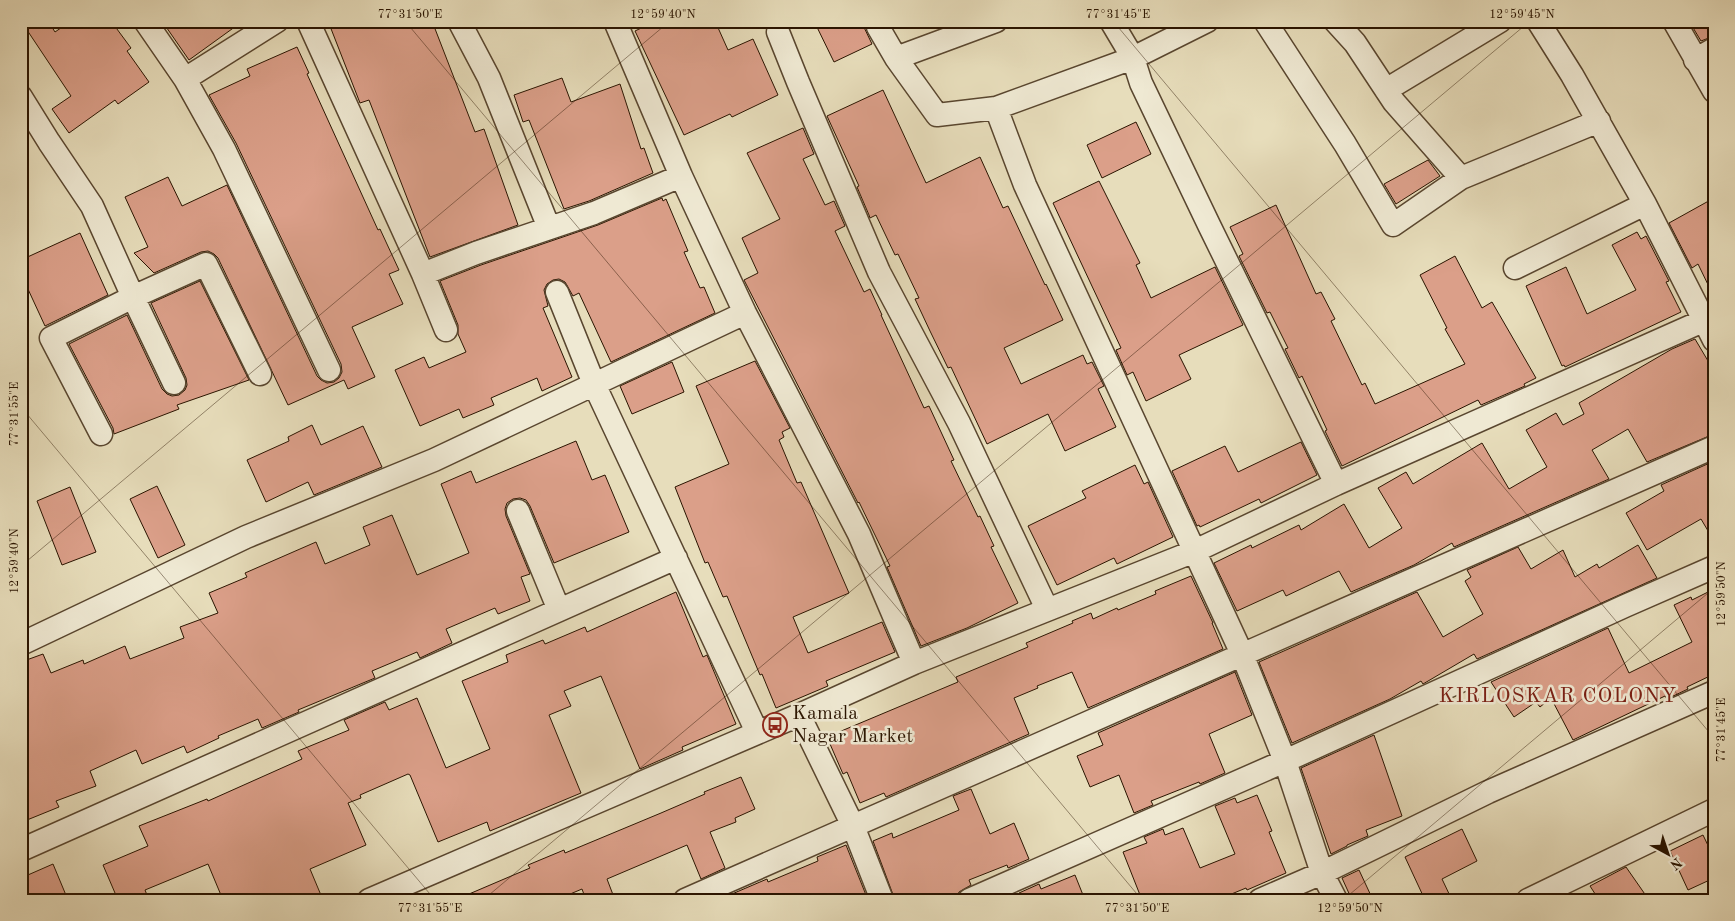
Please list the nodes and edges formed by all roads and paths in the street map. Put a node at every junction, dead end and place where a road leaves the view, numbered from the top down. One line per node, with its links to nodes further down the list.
1 (145, 21): 19 (street)
2 (277, 21): 19 (street)
3 (308, 21): 30 (street)
4 (459, 21): 28 (street)
5 (615, 21): 25 (street)
6 (877, 21): 17 (street)
7 (996, 21): 17 (street)
8 (1111, 21): 18 (street)
9 (1207, 21): 18 (street)
10 (1265, 21): 26 (street)
11 (1500, 21): 20 (street)
12 (1538, 21): 24 (street)
13 (1674, 21): 16 (street)
14 (1343, 24): 20 (street)
15 (778, 32): 47 (street)
16 (1704, 55): 21 (street)
17 (896, 58): 23 (street)
18 (1133, 58): 23 (street); 42 (street)
19 (185, 79): 36 (street)
20 (1386, 90): 26 (street)
21 (1714, 92)
22 (21, 96): 32 (street)
23 (996, 108): 44 (street)
24 (1599, 121): 26 (street); 27 (street)
25 (681, 176): 28 (street); 33 (street)
26 (1461, 178)
27 (1645, 204): 29 (street); 34 (street)
28 (549, 228): 30 (street)
29 (1515, 268)
30 (423, 274): 35 (street)
31 (557, 292): 39 (street)
32 (133, 297): 37 (street); 38 (street); 40 (street)
33 (745, 313): 39 (street); 51 (street)
34 (1710, 325): 42 (street)
35 (446, 330)
36 (329, 370)
37 (260, 374)
38 (174, 383)
39 (594, 384): 45 (street); 49 (street)
40 (101, 434)
41 (1714, 447): 50 (street)
42 (1336, 484): 44 (street)
43 (518, 512): 48 (street)
44 (1194, 551): 47 (street); 50 (street)
45 (676, 558): 48 (street); 54 (street)
46 (1714, 567): 55 (street)
47 (1047, 609): 51 (street)
48 (559, 610): 58 (street)
49 (21, 644)
50 (1242, 654): 55 (street); 57 (street)
51 (914, 663): 53 (street)
52 (1714, 692): 59 (street)
53 (799, 715): 54 (street); 57 (street)
54 (757, 732): 60 (street)
55 (1285, 761): 59 (street); 63 (street)
56 (1714, 810): 66 (street)
57 (853, 826): 61 (street); 62 (street)
58 (21, 850)
59 (1322, 874): 64 (street); 65 (street)
60 (369, 900)
61 (685, 900)
62 (882, 900)
63 (969, 900)
64 (1260, 900)
65 (1336, 900)
66 (1528, 900)

